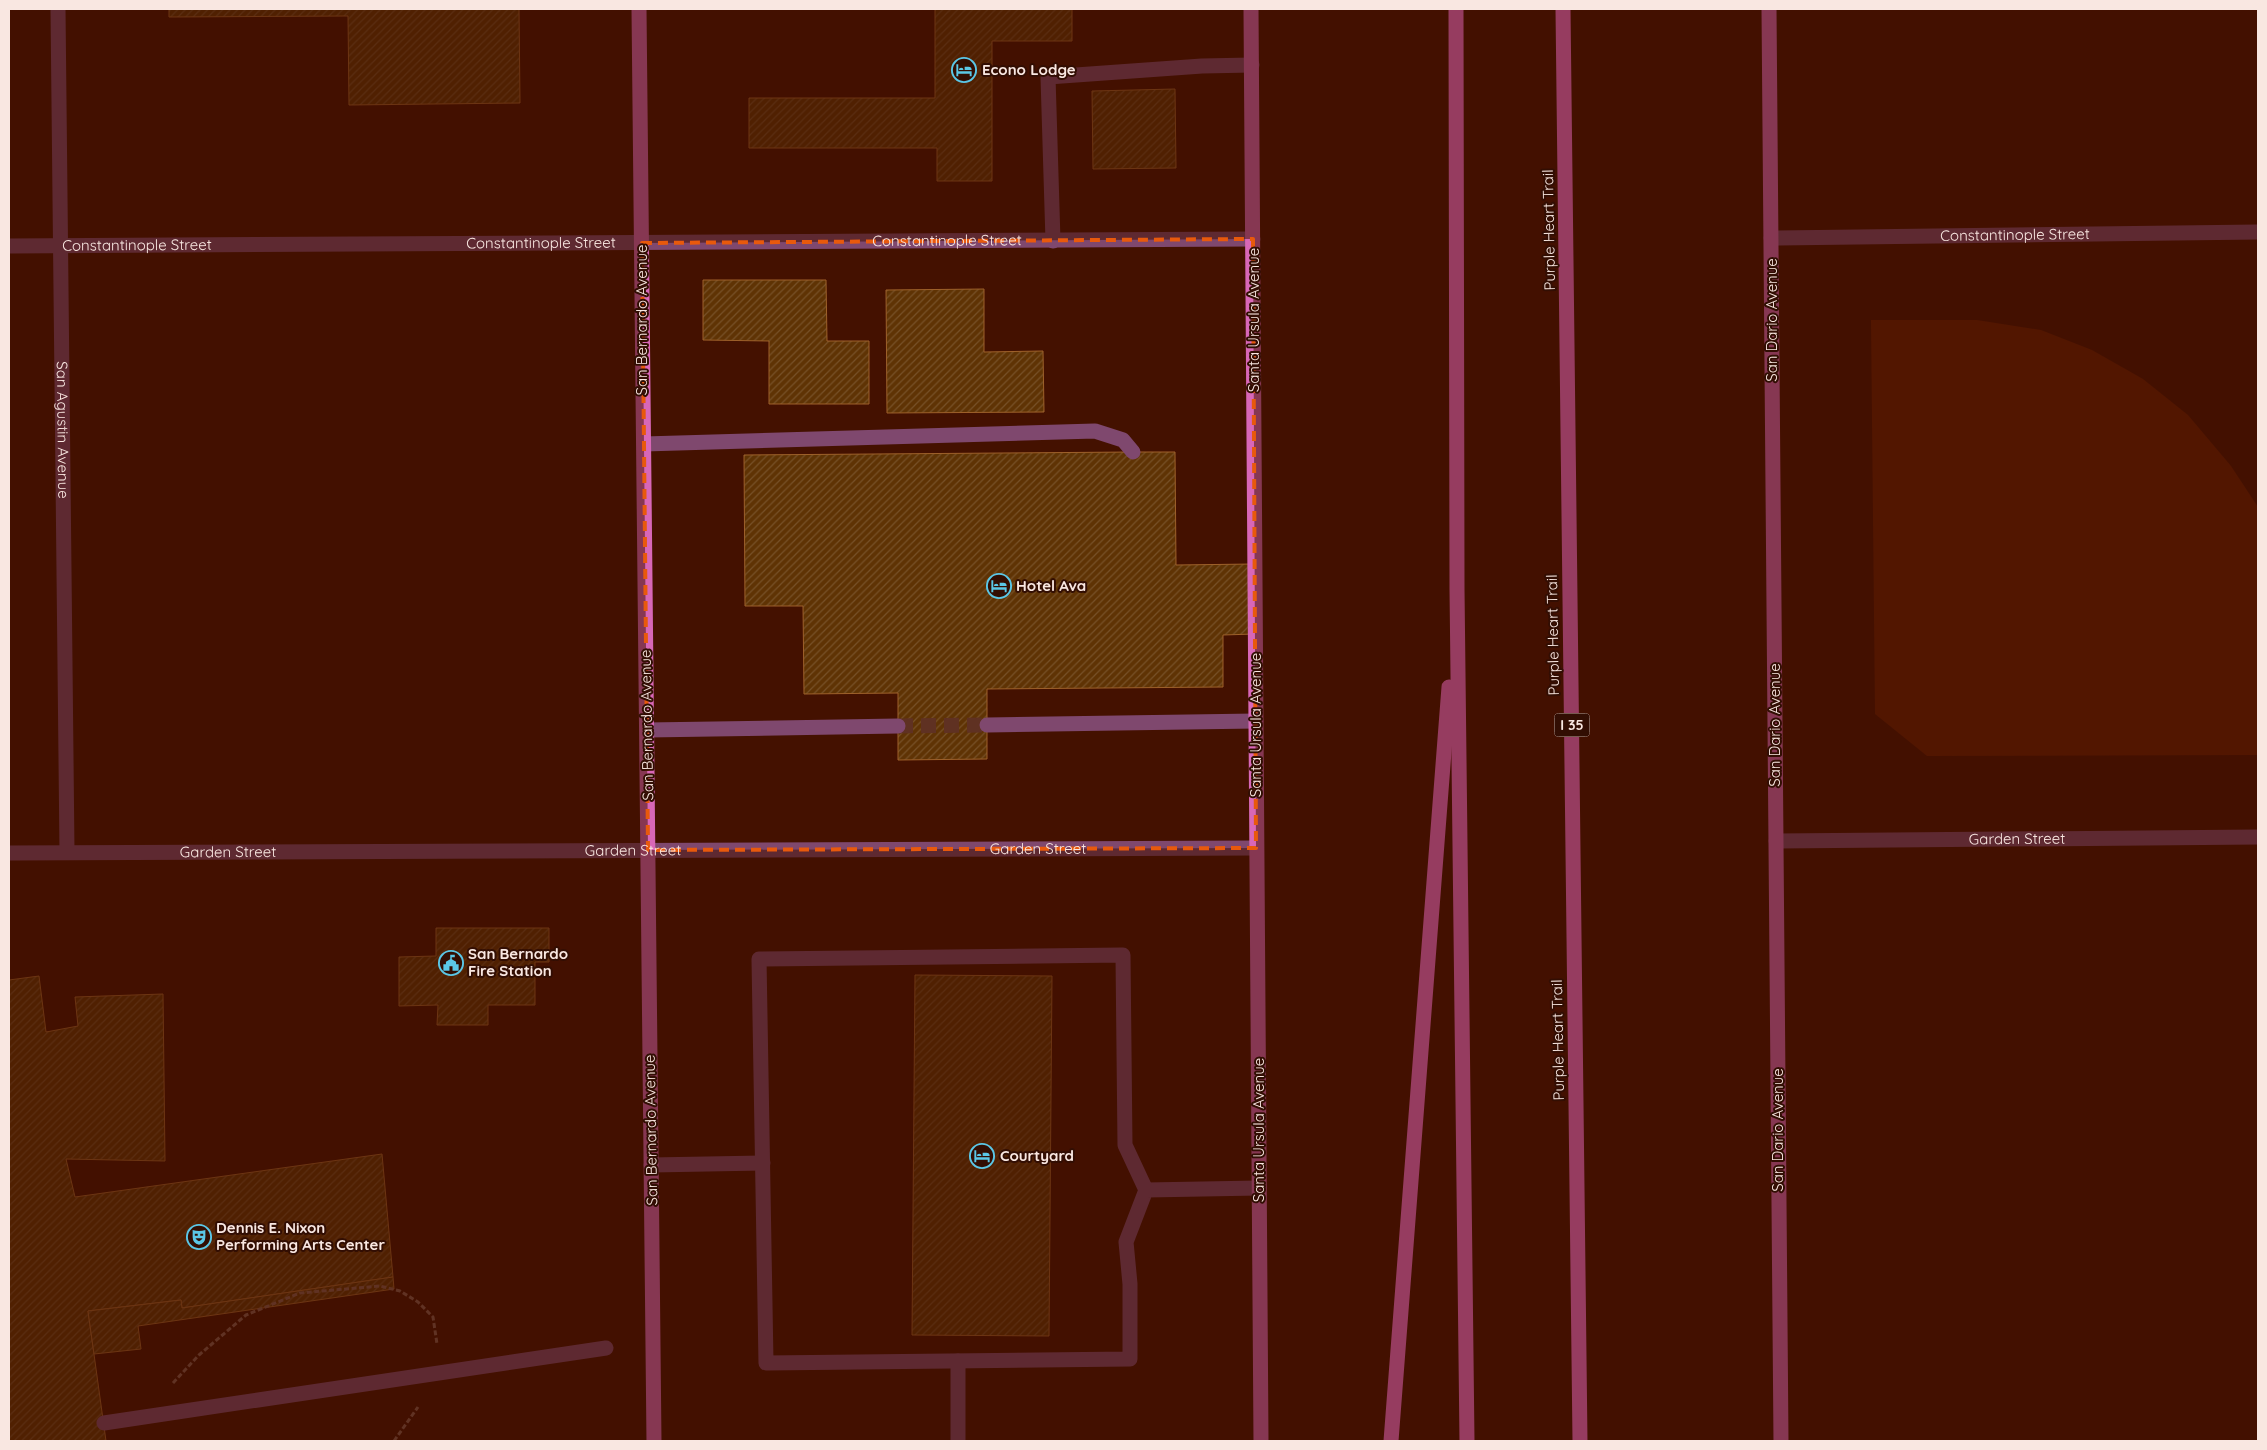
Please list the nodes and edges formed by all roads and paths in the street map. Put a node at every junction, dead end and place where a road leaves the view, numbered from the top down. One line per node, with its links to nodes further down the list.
1 (58, 9): 13 (street, San Agustin Avenue)
2 (639, 9): 12 (main road, San Bernardo Avenue)
3 (1251, 9): 7 (main road, Santa Ursula Avenue)
4 (1456, 9): 17 (highway)
5 (1564, 9): 33 (highway, Purple Heart Trail / I 35)
6 (1769, 9): 9 (main road, San Dario Avenue)
7 (1252, 65): 10 (main road, Santa Ursula Avenue); 11 (street)
8 (2258, 232): 9 (street, Constantinople Street)
9 (1771, 238): 23 (main road, San Dario Avenue)
10 (1253, 239): 11 (street, Constantinople Street); 18 (main road, Santa Ursula Avenue)
11 (1053, 241): 12 (street, Constantinople Street)
12 (642, 243): 13 (street, Constantinople Street); 15 (main road, San Bernardo Avenue)
13 (61, 245): 14 (street, Constantinople Street); 26 (street, San Agustin Avenue)
14 (9, 246)
15 (644, 444): 16 (street); 21 (main road, San Bernardo Avenue)
16 (1132, 452)
17 (1457, 589): 42 (highway); 43 (highway)
18 (1256, 721): 19 (street); 24 (main road, Santa Ursula Avenue)
19 (987, 725)
20 (898, 726): 21 (street)
21 (647, 730): 25 (main road, San Bernardo Avenue)
22 (2258, 837): 23 (street, Garden Street)
23 (1776, 841): 46 (main road, San Dario Avenue)
24 (1256, 848): 25 (street, Garden Street); 30 (main road, Santa Ursula Avenue)
25 (648, 850): 26 (street, Garden Street); 29 (main road, San Bernardo Avenue)
26 (67, 852): 27 (street, Garden Street)
27 (9, 853)
28 (763, 1162): 29 (street); 31 (street); 34 (street)
29 (651, 1165): 39 (main road, San Bernardo Avenue)
30 (1259, 1188): 31 (street); 41 (main road, Santa Ursula Avenue)
31 (1146, 1190): 34 (street)
32 (606, 1348): 35 (street)
33 (1579, 1360): 44 (highway, Purple Heart Trail / I 35); 45 (highway)
34 (958, 1361): 40 (street)
35 (433, 1374): 36 (street); 36 (path); 38 (path)
36 (157, 1416): 37 (street)
37 (104, 1424)
38 (394, 1441)
39 (654, 1441)
40 (958, 1441)
41 (1261, 1441)
42 (1391, 1441)
43 (1467, 1441)
44 (1580, 1441)
45 (1586, 1441)
46 (1781, 1441)

